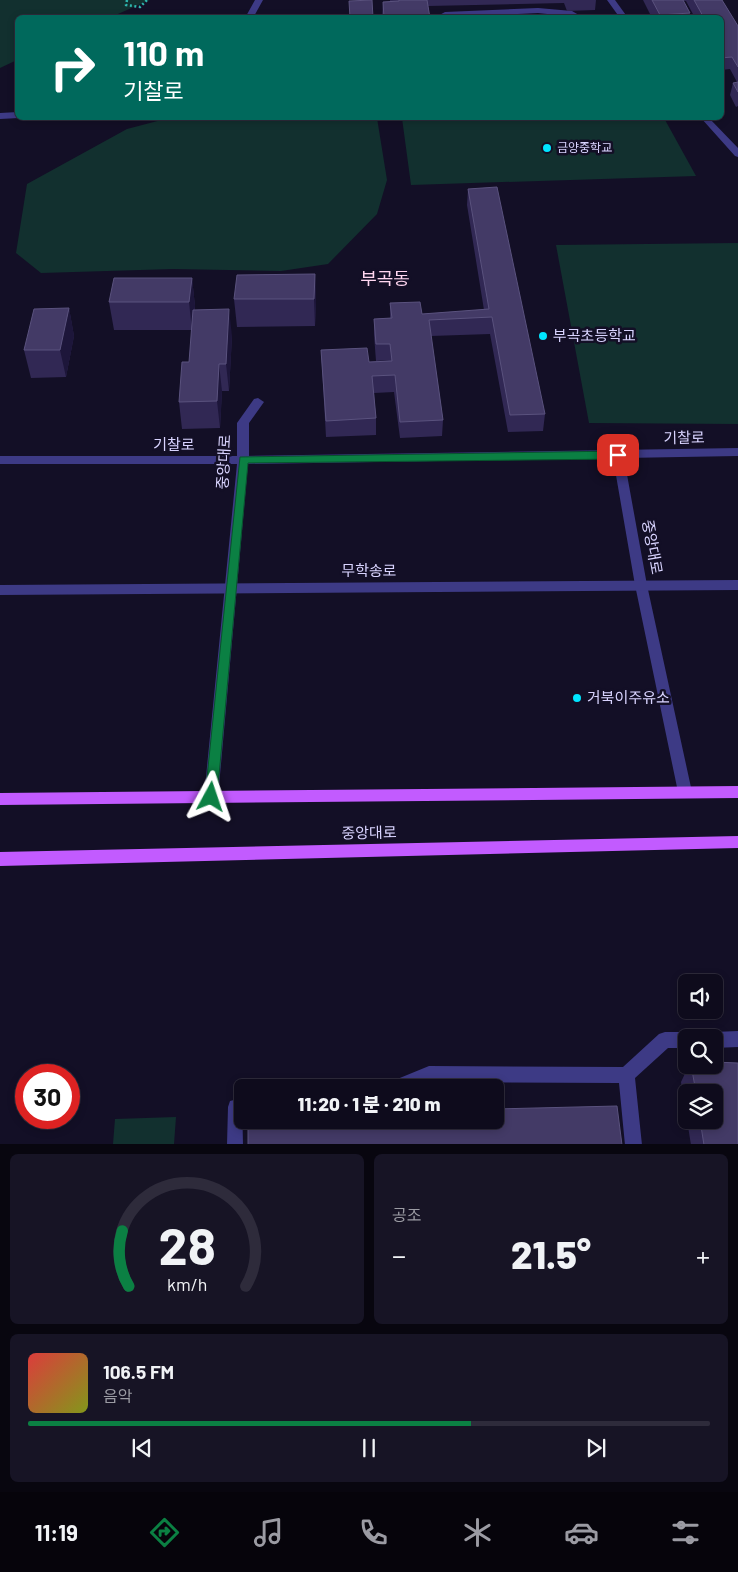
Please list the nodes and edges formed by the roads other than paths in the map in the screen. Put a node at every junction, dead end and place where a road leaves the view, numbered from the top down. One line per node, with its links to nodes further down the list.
1 (260, 0): 3 (street)
2 (611, 0): 6 (street)
3 (251, 15)
4 (443, 15): 5 (street)
5 (575, 15)
6 (622, 15)
7 (15, 115): 8 (street)
8 (0, 116)
9 (707, 120): 10 (street)
10 (737, 151)
11 (258, 402): 15 (street, 중앙대로)
12 (738, 452): 13 (street, 기찰로)
13 (618, 455): 15 (street, 기찰로); 16 (street, 중앙대로)
14 (0, 460): 15 (street, 기찰로)
15 (244, 460): 18 (street, 중앙대로)
16 (641, 585): 17 (street, 무학송로); 18 (street, 무학송로); 20 (street, 중앙대로)
17 (738, 585)
18 (231, 588): 19 (street, 무학송로); 22 (street, 중앙대로)
19 (0, 590)
20 (685, 792): 21 (main road); 22 (main road)
21 (738, 792)
22 (211, 797): 23 (main road)
23 (0, 798)
24 (738, 842): 25 (main road, 중앙대로)
25 (0, 859)
26 (738, 1039): 28 (street)
27 (678, 1040): 29 (street)
28 (723, 1040)
29 (626, 1076): 30 (street); 33 (street)
30 (417, 1079)
31 (235, 1129): 32 (street)
32 (235, 1144)
33 (634, 1144)

